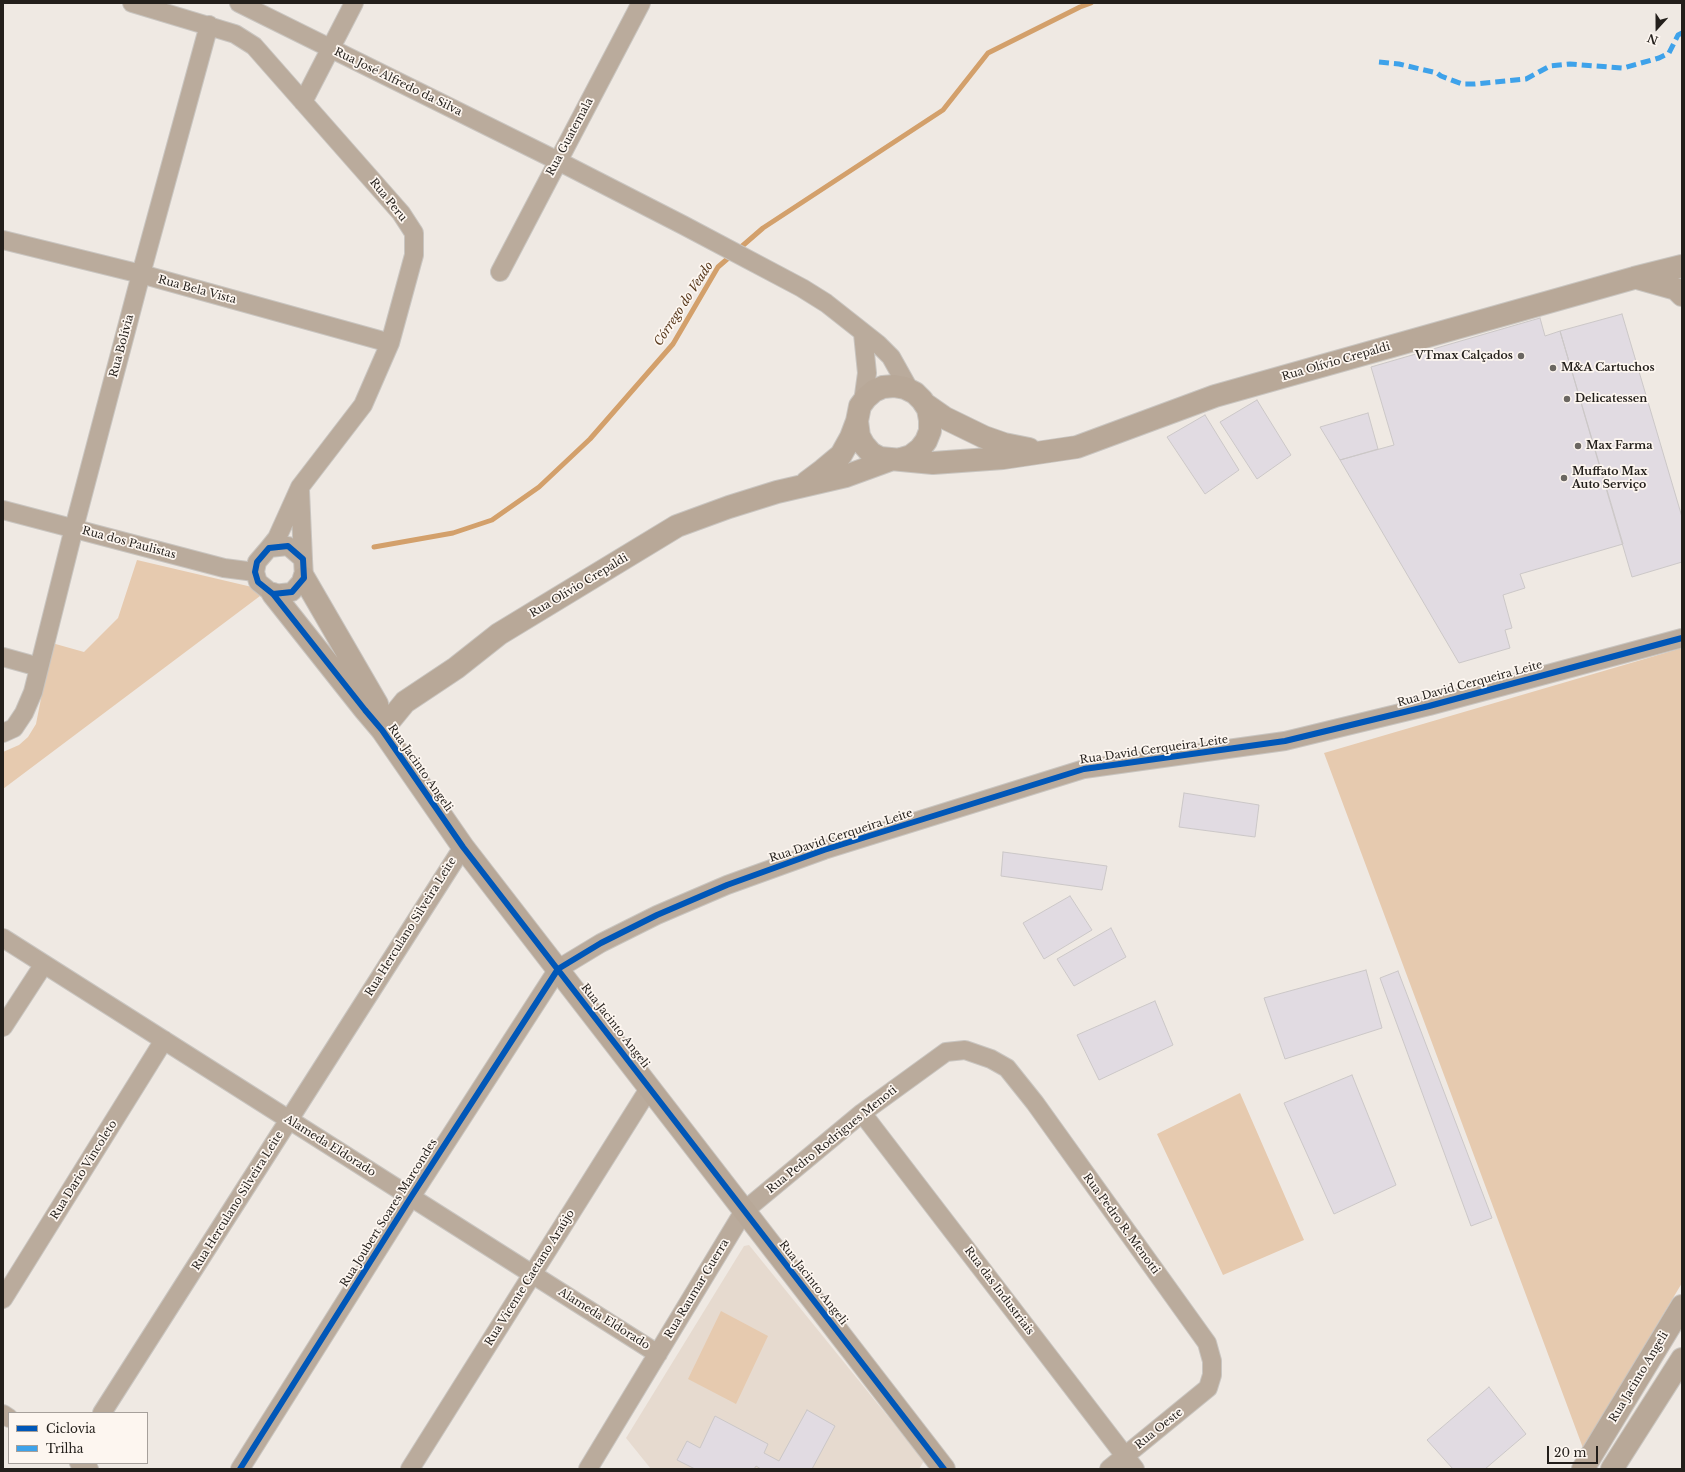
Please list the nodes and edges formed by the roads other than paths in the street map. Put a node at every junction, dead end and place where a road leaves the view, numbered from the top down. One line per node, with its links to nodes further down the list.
1 (132, 3): 5 (street, Rua Peru)
2 (239, 3): 6 (street, Rua José Alfredo da Silva)
3 (354, 3): 6 (street)
4 (641, 3): 8 (street, Rua Guatemala)
5 (209, 25): 7 (street, Rua Peru); 12 (street, Rua Bolívia)
6 (331, 49): 7 (street); 8 (street, Rua José Alfredo da Silva)
7 (303, 102): 16 (street, Rua Peru)
8 (558, 161): 11 (street, Rua Guatemala); 15 (street, Rua José Alfredo da Silva)
9 (3, 240): 12 (street, Rua Bela Vista)
10 (1682, 266): 13 (street, Rua Olívio Crepaldi)
11 (500, 272)
12 (141, 274): 16 (street, Rua Bela Vista); 24 (street, Rua Bolívia)
13 (1634, 278): 14 (street); 19 (street, Rua Olívio Crepaldi)
14 (1682, 295)
15 (863, 334): 17 (street, Rua José Alfredo da Silva); 18 (street)
16 (390, 343): 22 (street, Rua Peru)
17 (917, 397): 18 (street); 19 (street, Rua Olívio Crepaldi); 20 (street)
18 (860, 411): 20 (street); 21 (street, Rua Olívio Crepaldi)
19 (1040, 452): 20 (street, Rua Olívio Crepaldi)
20 (895, 460): 21 (street, Rua Olívio Crepaldi)
21 (801, 486): 32 (street, Rua Olívio Crepaldi)
22 (300, 487): 25 (street, Rua Peru); 26 (street)
23 (3, 510): 24 (street, Rua dos Paulistas)
24 (74, 528): 27 (street, Rua dos Paulistas); 31 (street, Rua Bolívia)
25 (269, 548): 26 (street); 27 (street)
26 (304, 568): 28 (street); 32 (street, Rua Jacinto Angeli)
27 (255, 572): 28 (street)
28 (273, 594): 32 (street, Rua Jacinto Angeli)
29 (1682, 638): 37 (street, Rua David Cerqueira Leite)
30 (3, 657): 31 (street)
31 (39, 667): 33 (street, Rua Bolívia)
32 (382, 730): 34 (street, Rua Jacinto Angeli)
33 (3, 733)
34 (463, 847): 37 (street, Rua Jacinto Angeli); 43 (street, Rua Herculano Silveira Leite)
35 (3, 938): 36 (street, Alameda Eldorado)
36 (44, 964): 38 (street); 39 (street, Alameda Eldorado)
37 (558, 969): 41 (street, Rua Jacinto Angeli); 44 (street, Rua Joubert Soares Marcondes)
38 (3, 1027)
39 (164, 1040): 43 (street, Alameda Eldorado); 47 (street, Rua Dario Vincoleto)
40 (1007, 1068): 42 (street, Rua Pedro Rodrigues Menoti); 52 (street, Rua Pedro R. Menotti)
41 (650, 1087): 45 (street, Rua Jacinto Angeli); 46 (street, Rua Vicente Caetano Araújo)
42 (862, 1113): 45 (street, Rua Pedro Rodrigues Menoti); 54 (street, Rua das Industriais)
43 (289, 1119): 44 (street, Alameda Eldorado); 53 (street, Rua Herculano Silveira Leite)
44 (411, 1197): 46 (street, Alameda Eldorado); 55 (street, Rua Joubert Soares Marcondes)
45 (744, 1211): 50 (street, Rua Raumar Guerra); 58 (street, Rua Jacinto Angeli)
46 (532, 1274): 50 (street, Alameda Eldorado); 56 (street, Rua Vicente Caetano Araújo)
47 (3, 1300)
48 (1682, 1306): 49 (street, Rua Jacinto Angeli)
49 (1654, 1352): 51 (street); 60 (street, Rua Jacinto Angeli)
50 (658, 1354): 57 (street, Rua Raumar Guerra)
51 (1680, 1362): 61 (street)
52 (1208, 1388): 54 (street, Rua Oeste)
53 (103, 1412)
54 (1130, 1462): 59 (street, Rua Oeste)
55 (240, 1469)
56 (410, 1469)
57 (588, 1469)
58 (944, 1469)
59 (1110, 1469)
60 (1583, 1469)
61 (1612, 1469)

